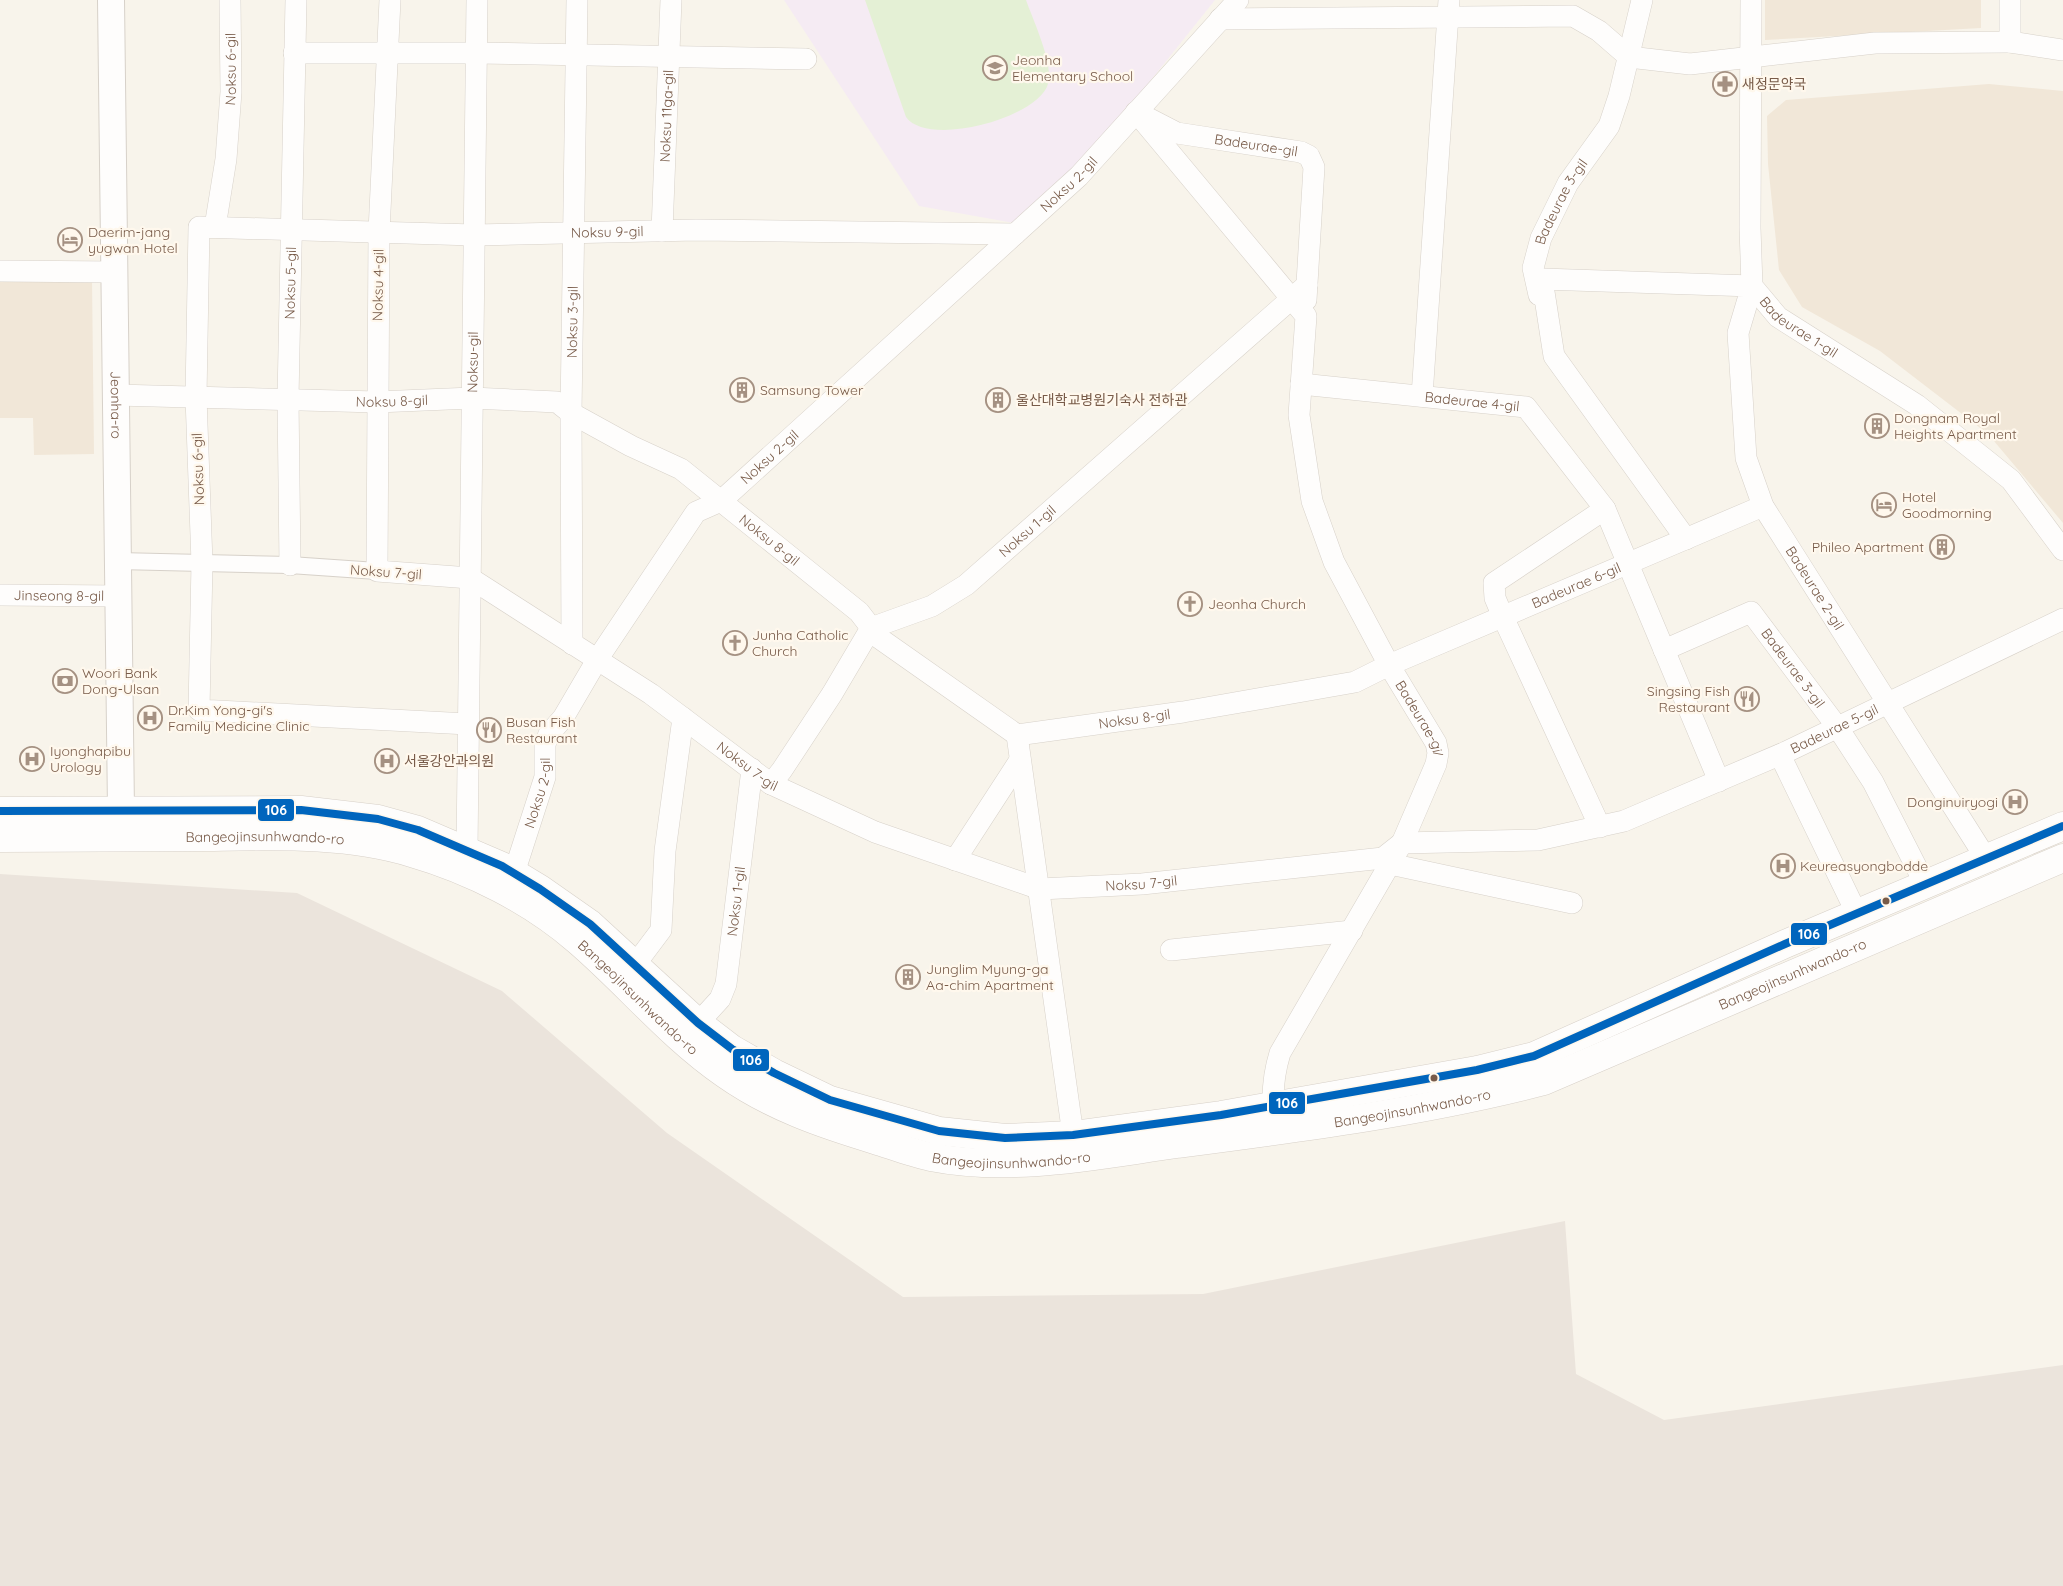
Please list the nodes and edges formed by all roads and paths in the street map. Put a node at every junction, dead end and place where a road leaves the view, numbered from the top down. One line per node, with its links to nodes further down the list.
1 (111, 0): 33 (street, Jeonha-ro)
2 (230, 0): 25 (street, Noksu 6-gil)
3 (296, 0): 16 (street, Noksu 5-gil)
4 (390, 0): 17 (street, Noksu 4-gil)
5 (478, 0): 18 (street, Noksu-gil)
6 (577, 0): 19 (street, Noksu 3-gil)
7 (671, 0): 20 (street, Noksu 11ga-gil)
8 (1238, 0): 13 (street)
9 (1642, 0): 21 (street)
10 (1751, 0): 22 (street, Badeurae 1-gil)
11 (2010, 0): 14 (street)
12 (1449, 9): 13 (street); 21 (street); 39 (street, Badeurae 4-gil)
13 (1220, 19): 24 (street)
14 (2010, 42): 15 (street); 22 (street)
15 (2063, 50)
16 (294, 53): 17 (street); 26 (street, Noksu 5-gil)
17 (389, 53): 18 (street); 28 (street, Noksu 4-gil)
18 (476, 53): 19 (street); 31 (street, Noksu-gil)
19 (576, 54): 20 (street); 29 (street, Noksu 3-gil)
20 (668, 55): 23 (street); 27 (street, Noksu 11ga-gil)
21 (1629, 57): 22 (street); 36 (street, Badeurae 3-gil)
22 (1751, 57): 34 (street, Badeurae 1-gil)
23 (806, 59)
24 (1136, 112): 30 (street, Noksu 2-gil); 35 (street, Badeurae-gil); 35 (street, Badeurae-gil)
25 (207, 227): 26 (street, Noksu 9-gil); 40 (street, Noksu 6-gil)
26 (291, 230): 28 (street, Noksu 9-gil); 42 (street, Noksu 5-gil)
27 (662, 231): 29 (street, Noksu 9-gil); 30 (street, Noksu 9-gil)
28 (379, 232): 31 (street, Noksu 9-gil); 43 (street, Noksu 4-gil)
29 (573, 233): 31 (street, Noksu 9-gil); 44 (street, Noksu 3-gil)
30 (1015, 234): 45 (street, Noksu 2-gil)
31 (474, 235): 41 (street, Noksu-gil)
32 (0, 271): 33 (street)
33 (115, 272): 38 (street, Jeonha-ro)
34 (1752, 286): 36 (street, Badeurae 3-gil); 46 (street, Badeurae 2-gil); 49 (street, Badeurae 1-gil)
35 (1300, 292): 37 (street, Badeurae-gil); 60 (street, Noksu 1-gil)
36 (1554, 356): 48 (street, Badeurae 3-gil)
37 (1301, 384): 39 (street); 64 (street, Badeurae-gil)
38 (116, 395): 40 (street, Noksu 8-gil); 50 (street, Jeonha-ro)
39 (1422, 396): 47 (street, Badeurae 4-gil)
40 (196, 397): 42 (street, Noksu 8-gil); 51 (street, Noksu 6-gil)
41 (472, 398): 43 (street, Noksu 8-gil); 44 (street, Noksu 8-gil); 55 (street, Noksu-gil)
42 (288, 400): 43 (street, Noksu 8-gil); 53 (street, Noksu 5-gil)
43 (377, 402): 54 (street, Noksu 4-gil)
44 (571, 412): 45 (street, Noksu 8-gil); 61 (street, Noksu 3-gil)
45 (721, 501): 60 (street, Noksu 8-gil); 63 (street, Noksu 2-gil)
46 (1763, 506): 48 (street, Badeurae 6-gil); 65 (street, Badeurae 2-gil)
47 (1605, 509): 52 (street, Badeurae 4-gil); 58 (street)
48 (1686, 539): 52 (street, Badeurae 6-gil)
49 (2063, 550)
50 (118, 561): 51 (street, Noksu 7-gil); 57 (street, Jeonha-ro)
51 (202, 563): 53 (street, Noksu 7-gil); 67 (street, Noksu 6-gil)
52 (1628, 563): 58 (street, Badeurae 6-gil); 62 (street, Badeurae 4-gil)
53 (290, 565): 54 (street, Noksu 7-gil)
54 (377, 571): 55 (street, Noksu 7-gil)
55 (470, 578): 61 (street, Noksu 7-gil); 67 (street, Noksu-gil)
56 (0, 596): 57 (street, Jinseong 8-gil)
57 (119, 596): 75 (street, Jeonha-ro)
58 (1503, 616): 64 (street, Badeurae 6-gil); 78 (street)
59 (2063, 619): 65 (street, Badeurae 5-gil)
60 (871, 628): 69 (street, Noksu 8-gil); 74 (street)
61 (572, 644): 63 (street, Noksu 7-gil)
62 (1664, 650): 68 (street, Badeurae 3-gil); 73 (street, Badeurae 4-gil)
63 (597, 660): 66 (street, Noksu 7-gil); 86 (street, Noksu 2-gil)
64 (1389, 665): 69 (street, Noksu 8-gil); 80 (street, Badeurae-gil)
65 (1888, 704): 68 (street, Badeurae 5-gil); 84 (street, Badeurae 2-gil)
66 (683, 718): 72 (street, Noksu 7-gil); 93 (street)
67 (468, 724): 81 (street, Noksu-gil)
68 (1838, 728): 70 (street, Badeurae 5-gil); 87 (street, Badeurae 3-gil)
69 (1017, 735): 71 (street)
70 (1780, 755): 73 (street, Badeurae 5-gil); 90 (street)
71 (1020, 760): 83 (street); 88 (street)
72 (752, 769): 74 (street, Noksu 7-gil); 94 (street, Noksu 1-gil)
73 (1719, 781): 78 (street, Badeurae 5-gil)
74 (771, 784): 83 (street, Noksu 7-gil)
75 (121, 810): 76 (main road, Bangeojinsunhwando-ro); 81 (main road, Bangeojinsunhwando-ro)
76 (0, 811)
77 (2063, 826): 84 (main road, Bangeojinsunhwando-ro)
78 (1600, 827): 80 (street, Badeurae 5-gil)
79 (0, 838): 95 (main road, Bangeojinsunhwando-ro)
80 (1402, 842): 85 (street, Badeurae-gil); 88 (street, Noksu 7-gil)
81 (467, 850): 86 (main road, Bangeojinsunhwando-ro)
82 (2063, 858): 95 (main road, Bangeojinsunhwando-ro)
83 (955, 860): 88 (street, Noksu 7-gil)
84 (1987, 860): 87 (main road, Bangeojinsunhwando-ro)
85 (1390, 864): 89 (street); 91 (street, Badeurae-gil)
86 (514, 873): 93 (main road, Bangeojinsunhwando-ro)
87 (1925, 884): 90 (main road, Bangeojinsunhwando-ro)
88 (1040, 890): 96 (street)
89 (1572, 902)
90 (1856, 914): 95 (main road, Bangeojinsunhwando-ro)
91 (1352, 931): 92 (street); 95 (street, Badeurae-gil)
92 (1171, 950)
93 (634, 966): 94 (main road, Bangeojinsunhwando-ro)
94 (698, 1022): 96 (main road, Bangeojinsunhwando-ro)
95 (1275, 1119): 96 (main road, Bangeojinsunhwando-ro)
96 (1073, 1135)

